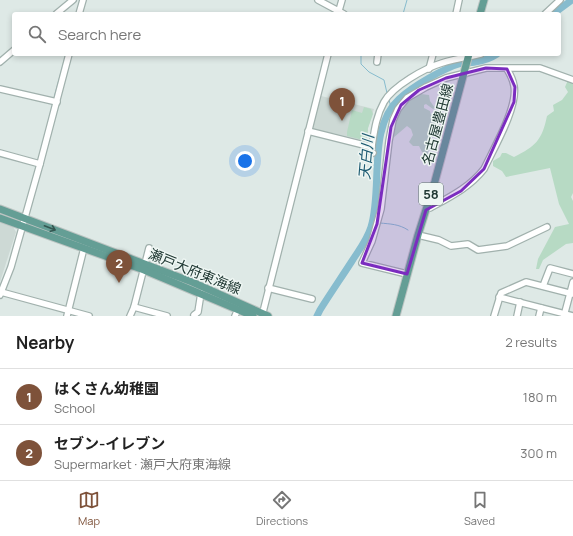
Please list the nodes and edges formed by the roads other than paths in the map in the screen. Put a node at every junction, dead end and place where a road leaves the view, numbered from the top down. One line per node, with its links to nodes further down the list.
1 (73, 0): 8 (street)
2 (83, 0): 9 (street)
3 (318, 0): 10 (street)
4 (342, 0): 11 (street)
5 (459, 0): 12 (street)
6 (484, 0): 13 (main road)
7 (560, 0): 14 (street)
8 (58, 12)
9 (80, 12)
10 (339, 12)
11 (341, 12)
12 (456, 12)
13 (481, 12)
14 (547, 12)
15 (12, 52): 21 (street)
16 (68, 56): 28 (street)
17 (327, 56): 29 (street)
18 (378, 56): 22 (street)
19 (432, 56): 23 (street)
20 (469, 56): 23 (street); 25 (main road, 名古屋豊田線 / 58)
21 (0, 62)
22 (377, 62)
23 (429, 69): 29 (street)
24 (507, 69): 25 (street); 26 (street); 32 (street)
25 (464, 72): 32 (main road, 名古屋豊田線 / 58); 41 (street)
26 (573, 80)
27 (0, 89): 28 (street)
28 (57, 102): 31 (street)
29 (308, 131): 45 (street)
30 (0, 153): 31 (street)
31 (40, 164): 35 (street)
32 (427, 208): 37 (main road, 名古屋豊田線 / 58)
33 (0, 209): 35 (main road, 瀬戸大府東海線)
34 (0, 218): 35 (main road, 瀬戸大府東海線)
35 (23, 222): 38 (main road, 瀬戸大府東海線); 40 (main road, 瀬戸大府東海線, one-way to 40); 48 (street)
36 (547, 227): 37 (street)
37 (418, 236): 41 (main road, 名古屋豊田線 / 58)
38 (84, 248): 40 (main road, 瀬戸大府東海線); 54 (street)
39 (149, 248): 40 (street)
40 (145, 267): 46 (main road, 瀬戸大府東海線); 52 (street); 56 (main road, 瀬戸大府東海線)
41 (407, 274): 63 (main road, 名古屋豊田線 / 58)
42 (573, 274): 44 (street)
43 (573, 282): 47 (street)
44 (543, 286): 47 (street); 49 (street)
45 (268, 288): 50 (street); 56 (street)
46 (201, 293): 55 (main road, 瀬戸大府東海線); 61 (street)
47 (572, 293): 57 (street)
48 (1, 294): 54 (street)
49 (499, 297): 51 (street); 64 (street)
50 (312, 299)
51 (520, 302): 53 (street); 65 (street)
52 (134, 307): 59 (street); 60 (street)
53 (542, 308): 57 (street); 66 (street)
54 (68, 313): 58 (street)
55 (236, 313): 62 (main road, 瀬戸大府東海線)
56 (264, 315)
57 (564, 315): 67 (street)
58 (89, 316)
59 (130, 316)
60 (167, 316)
61 (193, 316)
62 (253, 316)
63 (396, 316)
64 (494, 316)
65 (517, 316)
66 (539, 316)
67 (573, 316)

